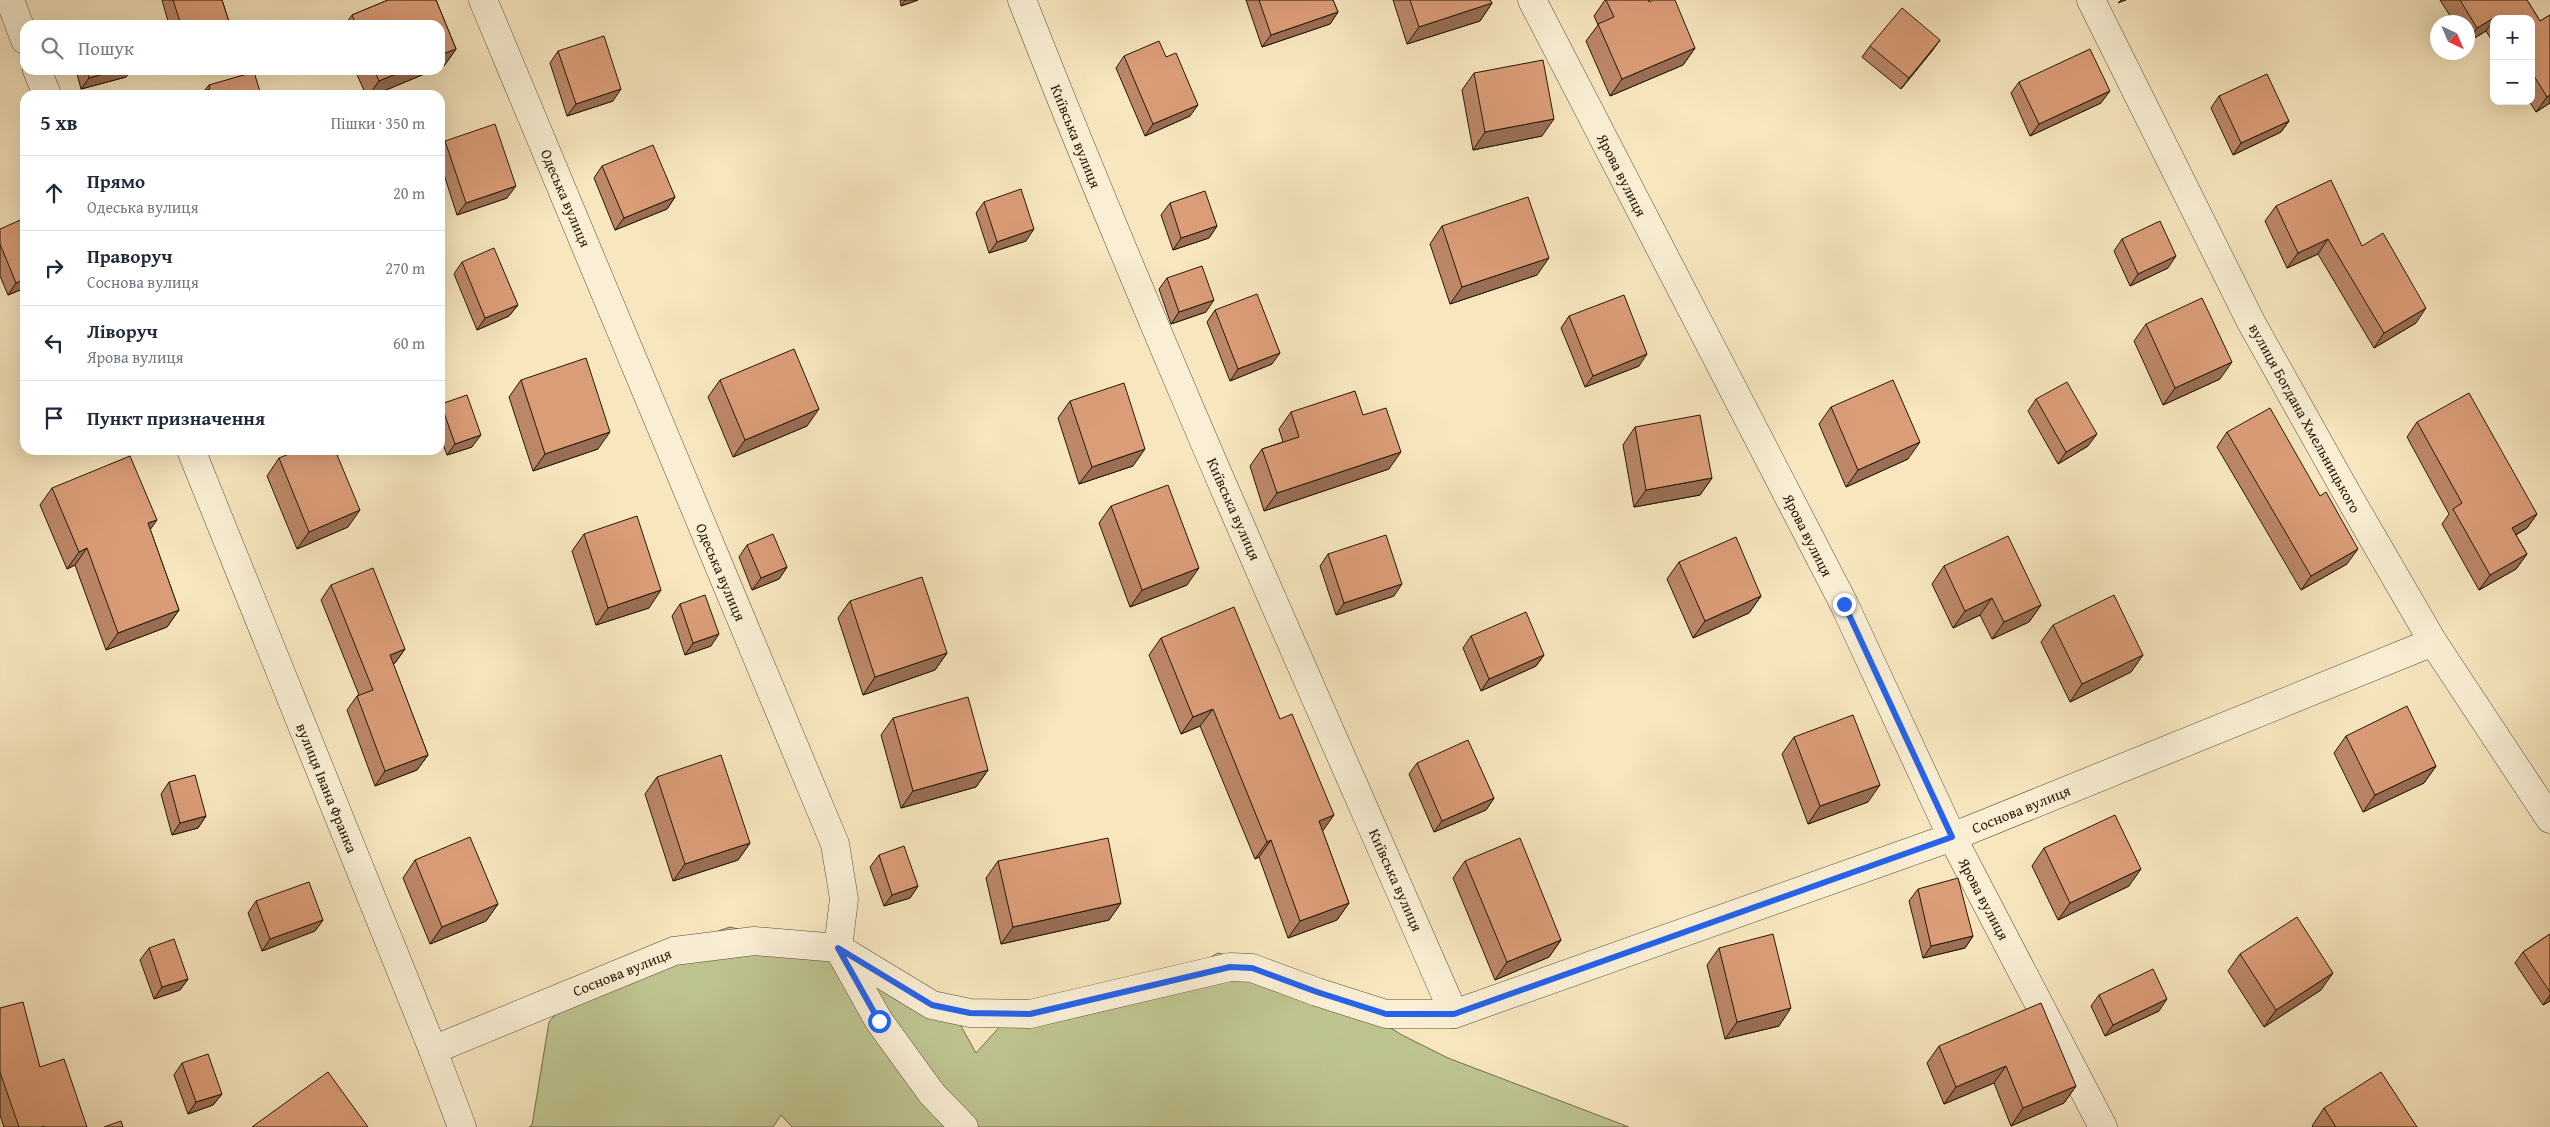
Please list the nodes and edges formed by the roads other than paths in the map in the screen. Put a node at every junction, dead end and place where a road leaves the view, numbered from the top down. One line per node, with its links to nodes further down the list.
1 (483, 0): 13 (street, Одеська вулиця)
2 (1022, 0): 14 (street, Київська вулиця)
3 (1532, 0): 12 (street, Ярова вулиця)
4 (2090, 0): 10 (street, вулиця Богдана Хмельницького)
5 (11, 5): 6 (street)
6 (20, 28)
7 (39, 75): 8 (street)
8 (45, 90)
9 (193, 455): 15 (street, вулиця Івана Франка)
10 (2433, 642): 11 (street, вулиця Богдана Хмельницького); 12 (street, Соснова вулиця)
11 (2550, 819)
12 (1952, 837): 14 (street, Соснова вулиця); 18 (street, Ярова вулиця)
13 (838, 948): 14 (street, Соснова вулиця); 15 (street, Соснова вулиця); 17 (street)
14 (1454, 1014)
15 (433, 1050): 16 (street, вулиця Івана Франка)
16 (462, 1127)
17 (964, 1127)
18 (2103, 1127)

